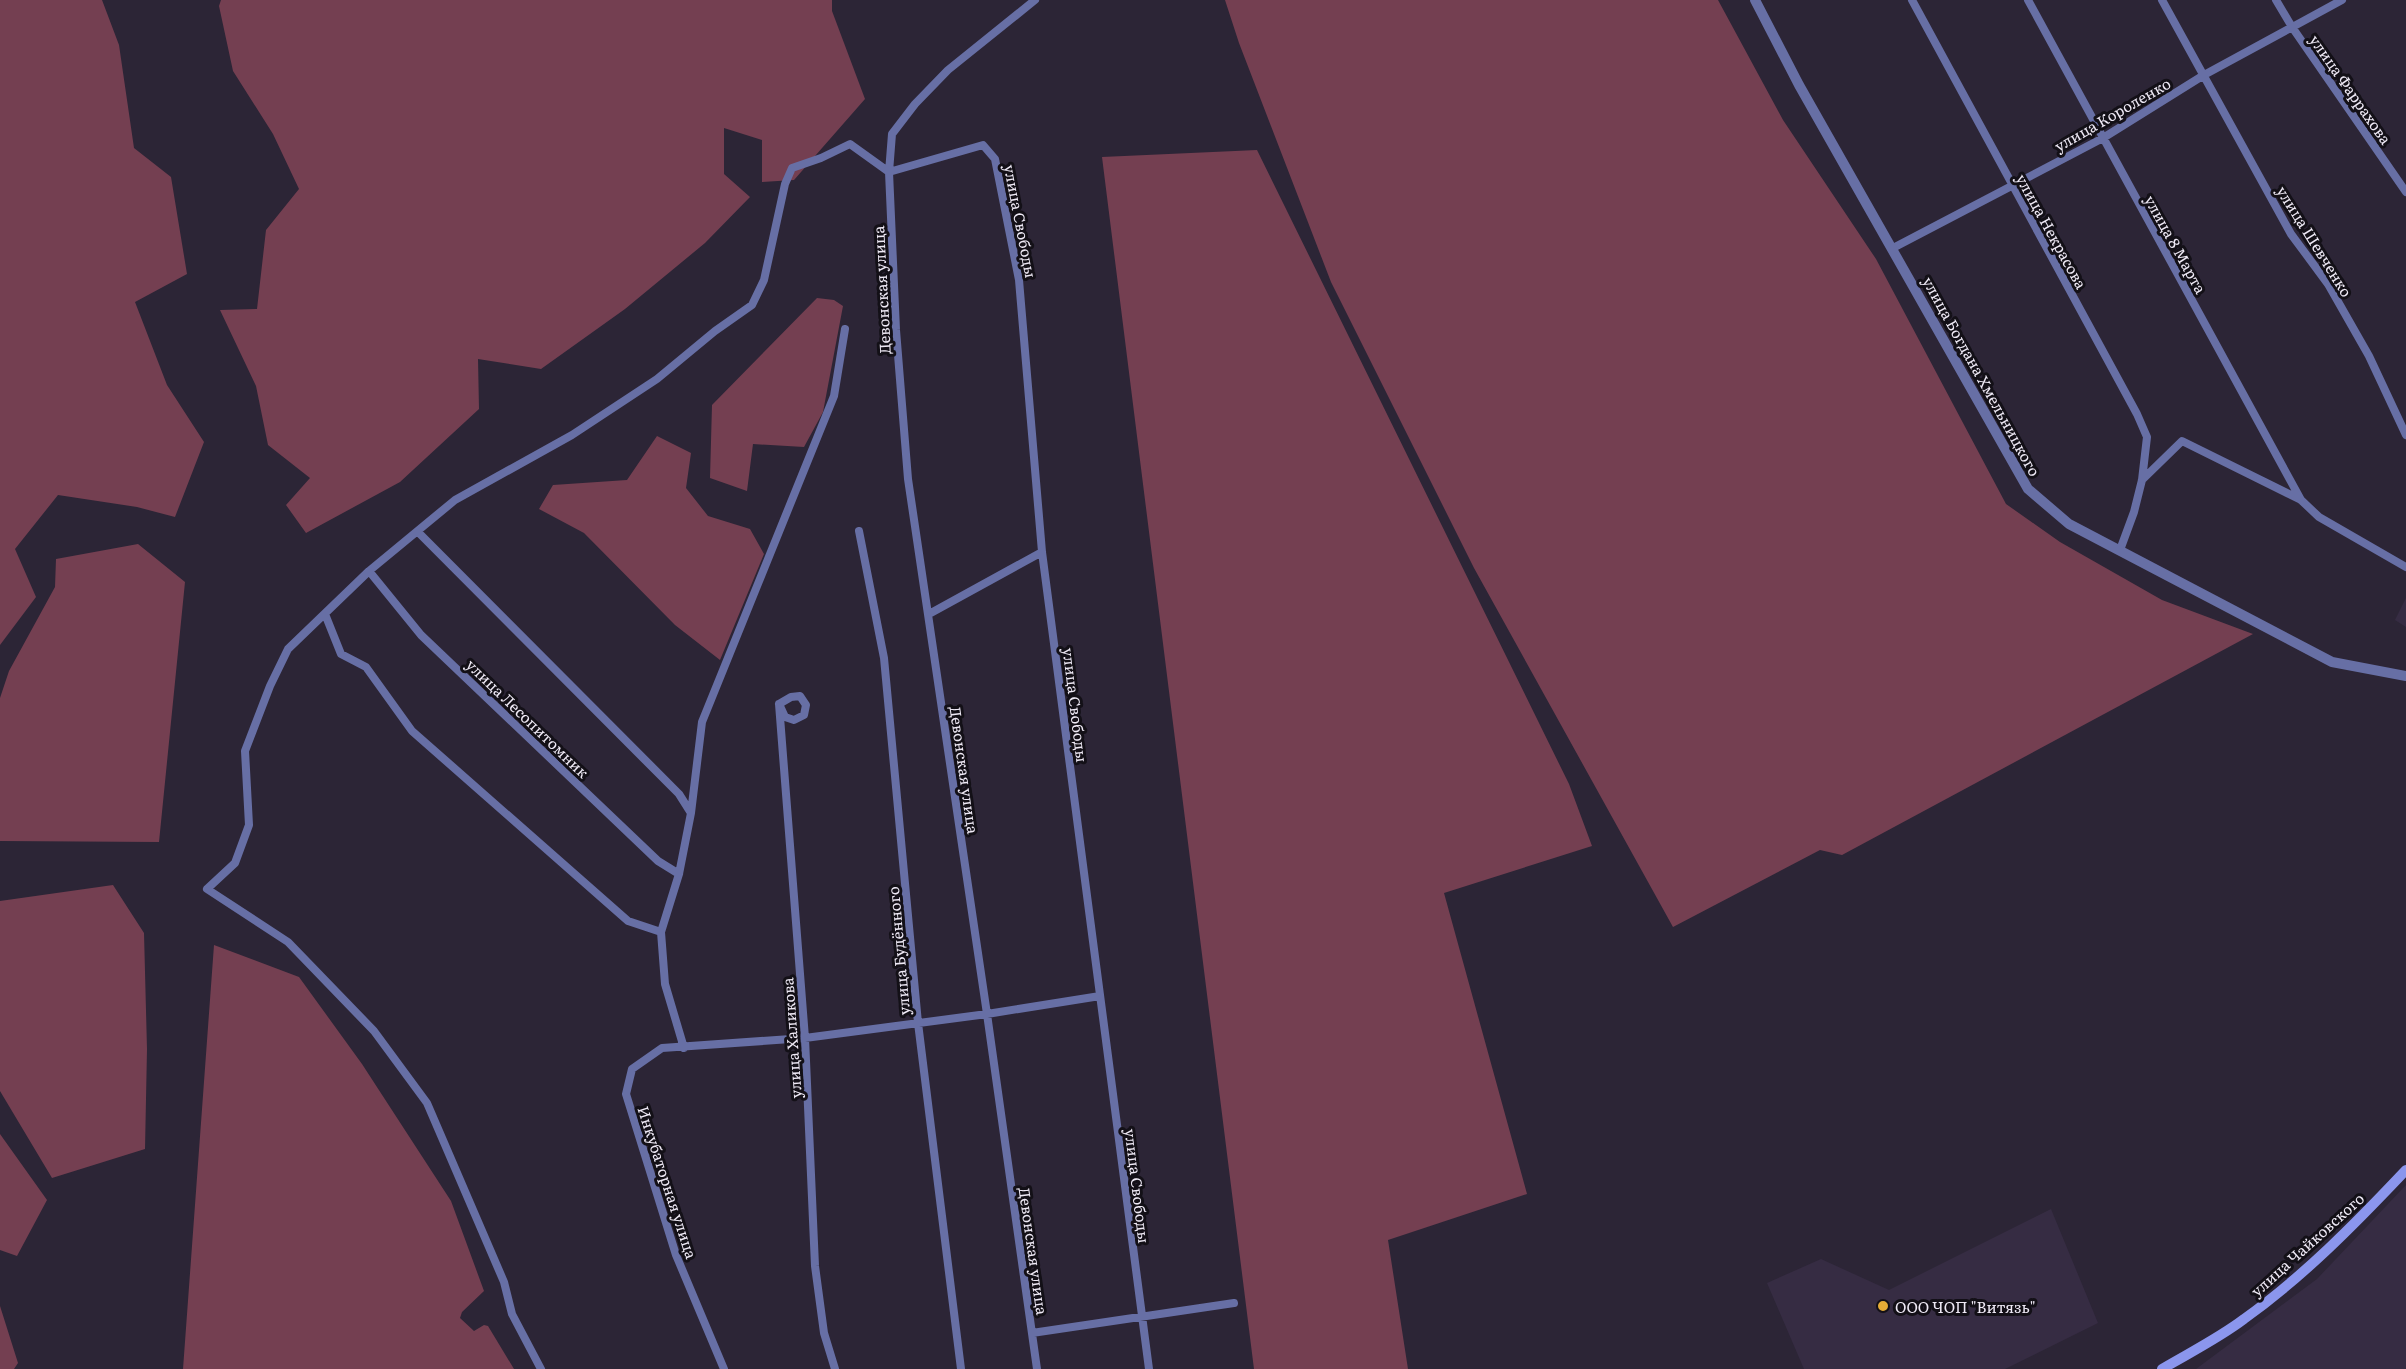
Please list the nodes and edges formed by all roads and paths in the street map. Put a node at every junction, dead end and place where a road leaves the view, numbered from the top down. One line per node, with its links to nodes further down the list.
1 (1035, 0): 11 (street, Девонская улица)
2 (1755, 0): 14 (street, улица Богдана Хмельницкого)
3 (1912, 0): 12 (street, улица Некрасова)
4 (2028, 0): 10 (street, улица 8 Марта)
5 (2162, 0): 9 (street, улица Шевченко)
6 (2276, 0): 8 (street, улица Фаррахова)
7 (2342, 0): 8 (street, улица Короленко)
8 (2292, 27): 9 (street, улица Короленко); 13 (street, улица Фаррахова)
9 (2204, 75): 10 (street, улица Короленко); 16 (street, улица Шевченко)
10 (2103, 138): 12 (street, улица Короленко); 18 (street, улица 8 Марта)
11 (889, 172): 20 (street); 22 (street, улица Свободы); 26 (street, Девонская улица)
12 (2012, 186): 14 (street, улица Короленко); 17 (street, улица Некрасова)
13 (2406, 192)
14 (1893, 248): 21 (street, улица Богдана Хмельницкого)
15 (845, 329): 29 (street)
16 (2406, 435)
17 (2142, 480): 18 (street); 21 (street, улица Некрасова)
18 (2301, 500): 23 (street)
19 (859, 531): 34 (street, улица Будённого)
20 (418, 532): 24 (street); 29 (street)
21 (2120, 550): 27 (street, улица Богдана Хмельницкого)
22 (1042, 552): 26 (street); 32 (street, улица Свободы)
23 (2406, 567)
24 (369, 571): 25 (street); 30 (street, улица Лесопитомник)
25 (325, 614): 31 (street); 41 (street)
26 (929, 614): 33 (street, Девонская улица)
27 (2406, 676)
28 (779, 704): 35 (street, улица Халикова)
29 (691, 813): 30 (street)
30 (679, 874): 31 (street)
31 (662, 932): 36 (street)
32 (1100, 996): 33 (street, Инкубаторная улица); 39 (street, улица Свободы)
33 (987, 1014): 34 (street, Инкубаторная улица); 40 (street, Девонская улица)
34 (918, 1023): 35 (street, Инкубаторная улица); 44 (street, улица Будённого)
35 (805, 1038): 36 (street, Инкубаторная улица); 43 (street, улица Халикова)
36 (684, 1048): 42 (street, Инкубаторная улица)
37 (2406, 1170): 47 (main road, улица Чайковского)
38 (1234, 1303): 39 (street)
39 (1142, 1318): 40 (street); 46 (street, улица Свободы)
40 (1032, 1333): 45 (street, Девонская улица)
41 (541, 1369)
42 (724, 1369)
43 (835, 1369)
44 (961, 1369)
45 (1037, 1369)
46 (1149, 1369)
47 (2162, 1369)

